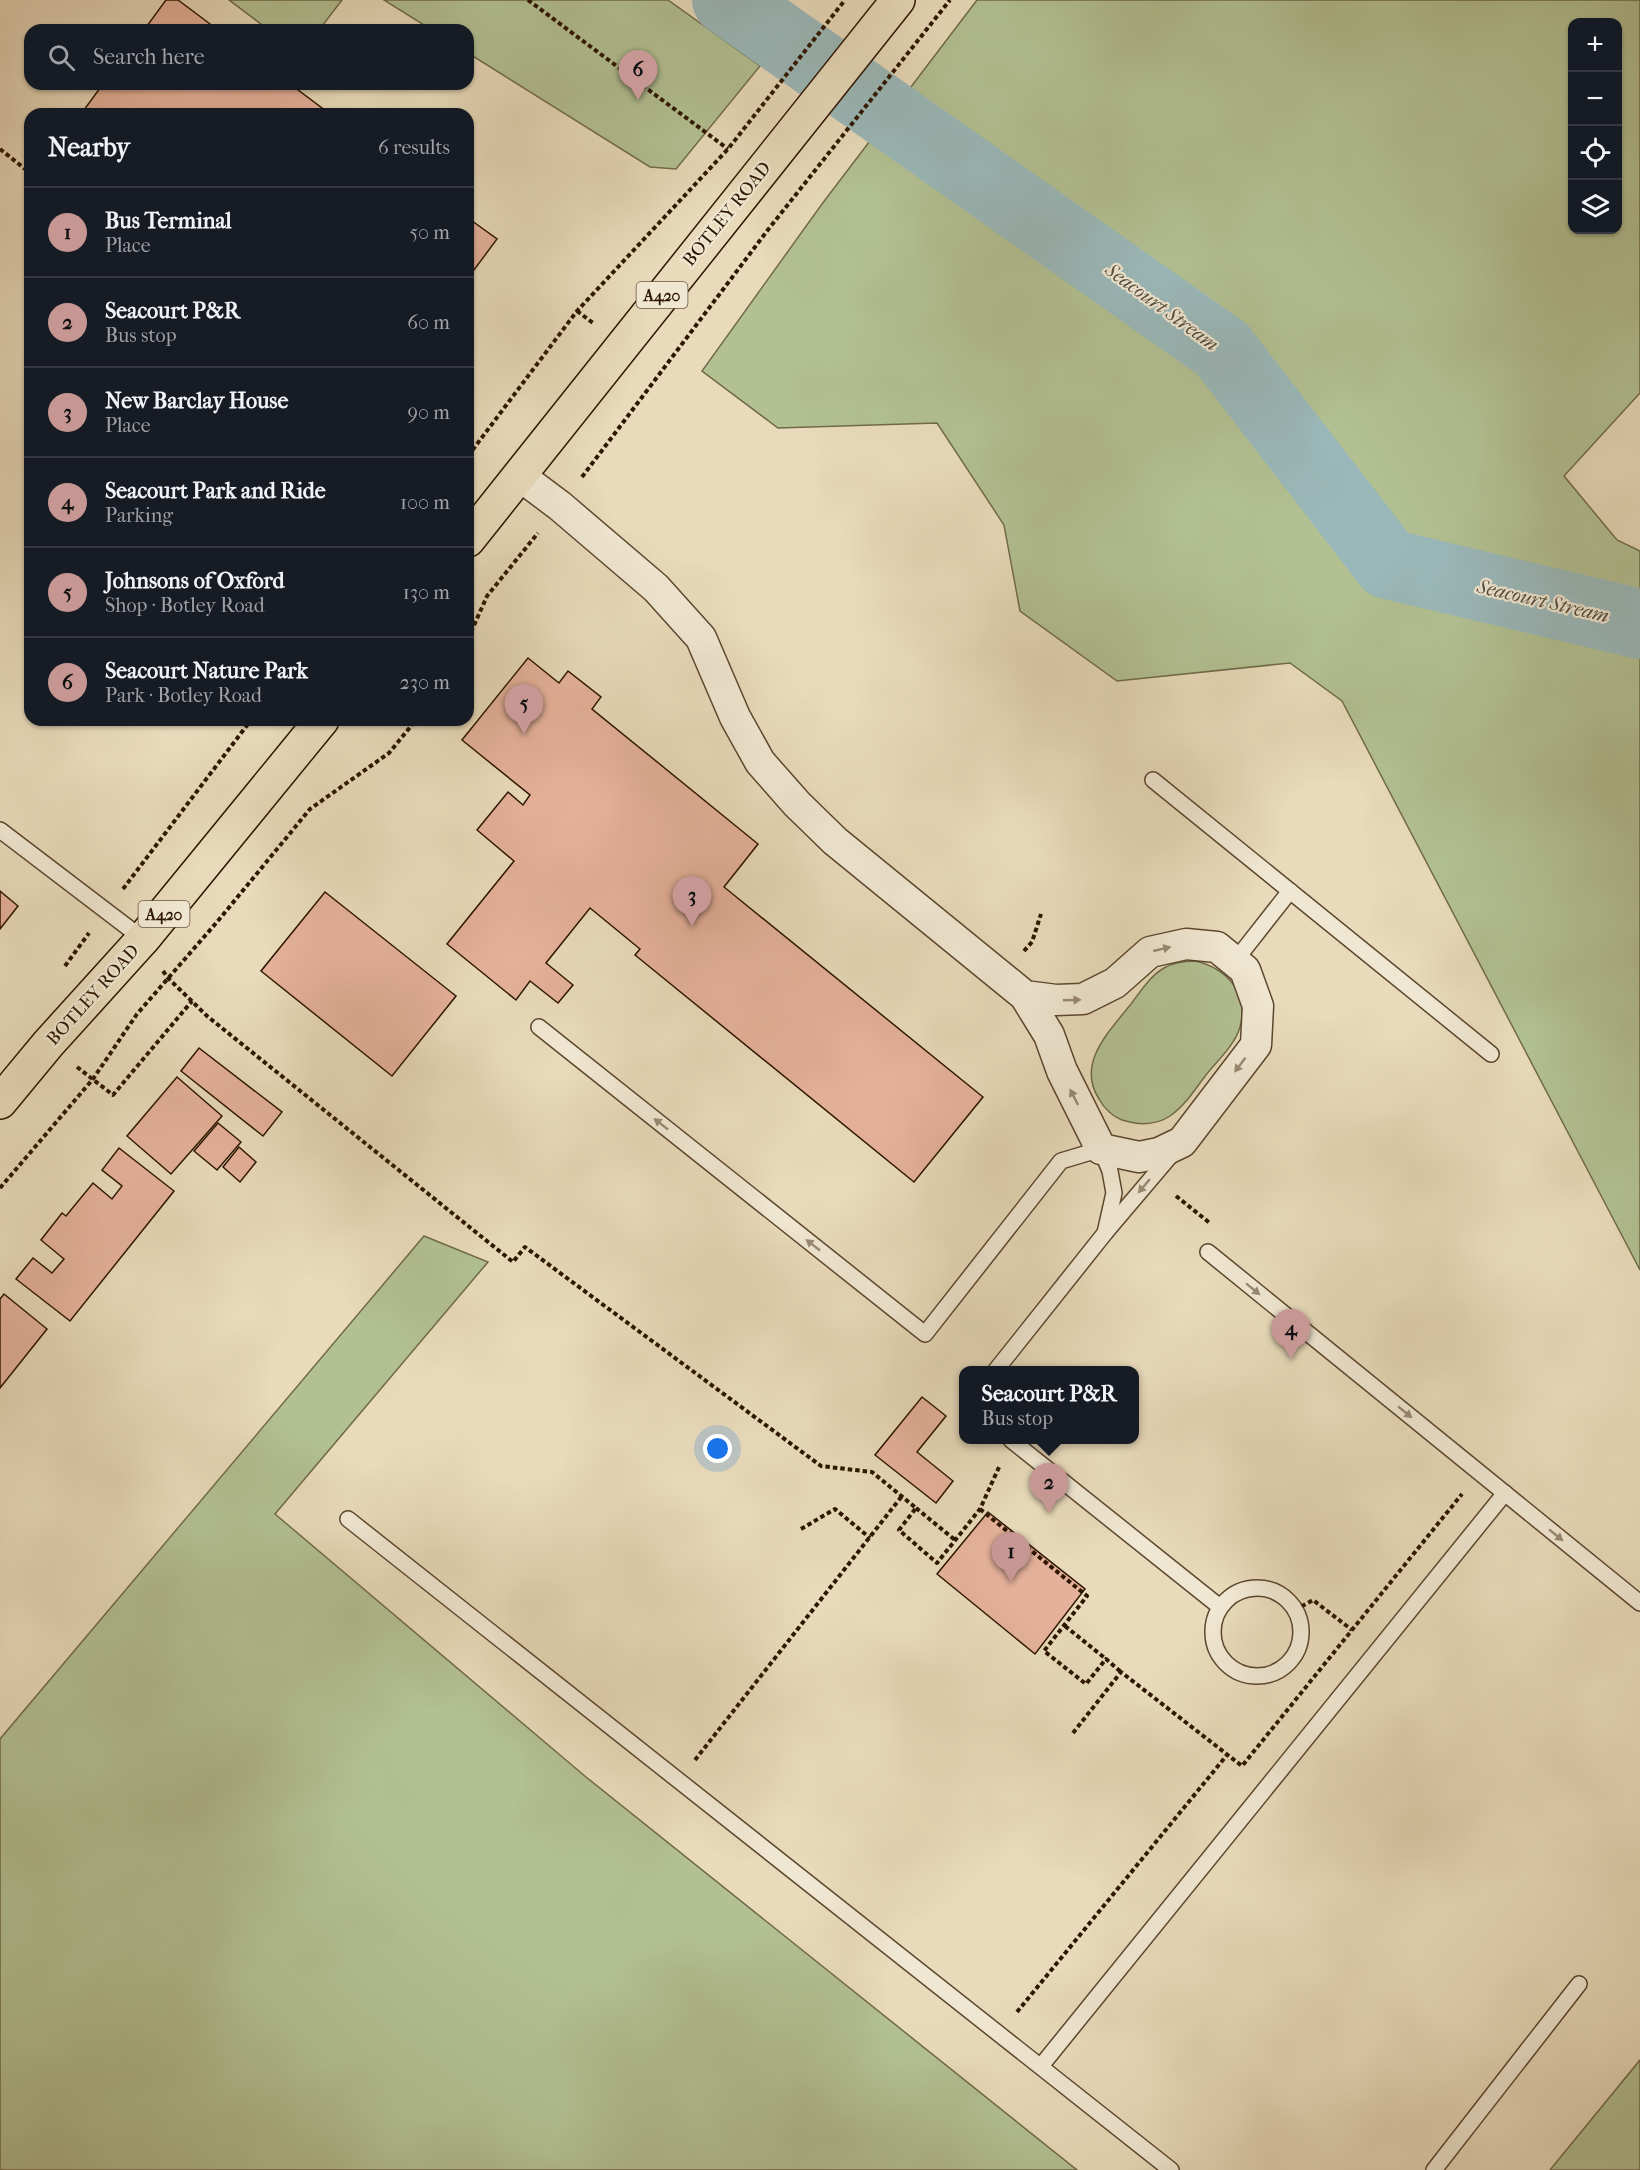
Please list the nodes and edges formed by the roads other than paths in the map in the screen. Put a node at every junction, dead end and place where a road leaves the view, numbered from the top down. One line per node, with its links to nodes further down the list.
1 (898, 0): 2 (main road, BOTLEY ROAD / A420)
2 (520, 476): 3 (main road, BOTLEY ROAD / A420); 10 (street)
3 (474, 533)
4 (317, 726): 8 (main road, BOTLEY ROAD / A420)
5 (1153, 780): 7 (lane)
6 (0, 830): 8 (lane)
7 (1290, 891): 9 (lane); 12 (lane)
8 (143, 939): 13 (main road, BOTLEY ROAD / A420)
9 (1235, 962): 10 (street, one-way to 9); 14 (street, one-way to 14)
10 (1025, 996): 15 (street, one-way to 10)
11 (539, 1027): 15 (lane, one-way to 11)
12 (1491, 1054)
13 (0, 1102)
14 (1182, 1142): 15 (street); 16 (lane, one-way to 16)
15 (1101, 1149): 16 (lane)
16 (1105, 1233): 18 (lane)
17 (1208, 1252): 20 (lane, one-way to 20)
18 (1000, 1366)
19 (1016, 1444): 23 (lane)
20 (1505, 1493): 22 (lane, one-way to 22); 25 (lane)
21 (348, 1519): 25 (lane)
22 (1640, 1603)
23 (1220, 1606): 23 (lane)
24 (1579, 1984): 27 (lane)
25 (1041, 2067): 26 (lane)
26 (1171, 2170)
27 (1434, 2170)

